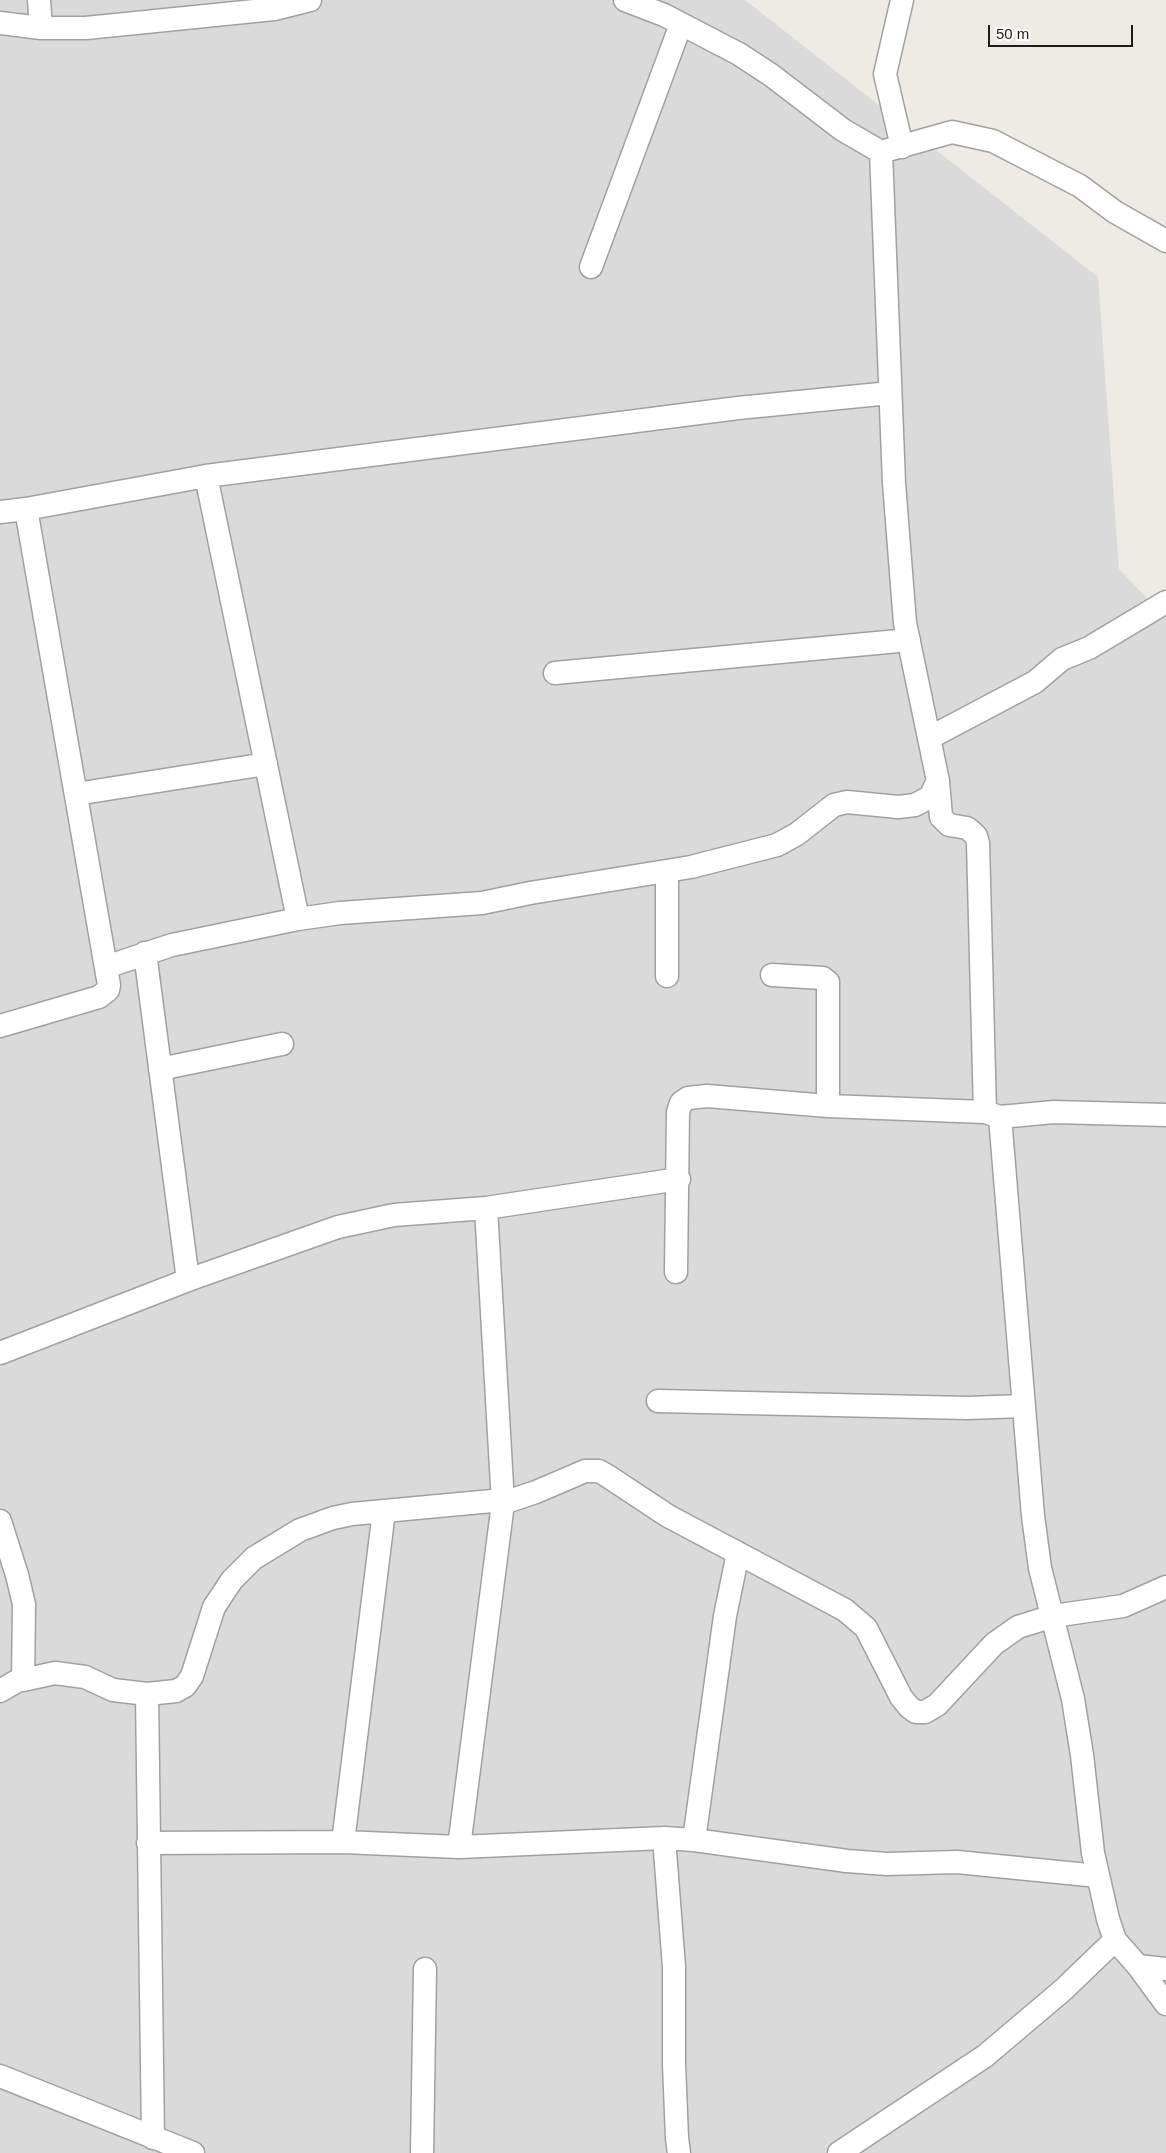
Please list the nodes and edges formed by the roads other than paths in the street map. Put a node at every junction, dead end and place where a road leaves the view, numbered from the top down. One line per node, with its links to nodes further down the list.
1 (39, 0): 7 (street)
2 (310, 0): 7 (street)
3 (625, 0): 6 (street)
4 (902, 0): 8 (street)
5 (0, 23): 7 (street)
6 (681, 24): 8 (street); 10 (street)
7 (41, 28)
8 (891, 149): 9 (street); 11 (street)
9 (1166, 241)
10 (591, 267)
11 (890, 393): 12 (street); 16 (street)
12 (206, 476): 13 (street); 19 (street)
13 (26, 509): 14 (street); 21 (street)
14 (0, 512)
15 (1166, 602): 18 (street)
16 (908, 640): 17 (street); 18 (street)
17 (555, 673)
18 (929, 738): 20 (street)
19 (266, 764): 21 (street); 23 (street)
20 (938, 781): 22 (street); 32 (street)
21 (76, 794): 25 (street)
22 (667, 871): 23 (street); 27 (street)
23 (298, 919): 24 (street)
24 (144, 954): 25 (street); 30 (street)
25 (106, 967): 28 (street)
26 (772, 974): 31 (street)
27 (667, 976)
28 (0, 1026)
29 (282, 1044): 30 (street)
30 (160, 1069): 37 (street)
31 (828, 1106): 32 (street); 34 (street)
32 (993, 1115): 33 (street); 40 (street)
33 (1166, 1115)
34 (679, 1179): 35 (street); 36 (street)
35 (486, 1208): 37 (street); 41 (street)
36 (676, 1272)
37 (188, 1280): 38 (street)
38 (0, 1352)
39 (658, 1401): 40 (street)
40 (1024, 1406): 46 (street)
41 (503, 1502): 42 (street); 44 (street); 54 (street)
42 (384, 1511): 49 (street); 52 (street)
43 (0, 1522): 47 (street)
44 (738, 1553): 46 (street); 51 (street)
45 (1166, 1587): 46 (street)
46 (1052, 1616): 55 (street)
47 (23, 1680): 48 (street); 49 (street)
48 (0, 1691)
49 (147, 1694): 53 (street)
50 (664, 1838): 51 (street); 54 (street); 65 (street)
51 (694, 1840): 55 (street)
52 (343, 1842): 53 (street); 54 (street)
53 (148, 1843): 62 (street)
54 (459, 1847)
55 (1098, 1876): 56 (street)
56 (1115, 1940): 57 (street); 66 (street)
57 (1138, 1966): 58 (street); 60 (street)
58 (1166, 1968)
59 (425, 1969): 64 (street)
60 (1166, 2004)
61 (0, 2076): 62 (street)
62 (160, 2145): 63 (street)
63 (194, 2153)
64 (422, 2153)
65 (680, 2153)
66 (839, 2153)

